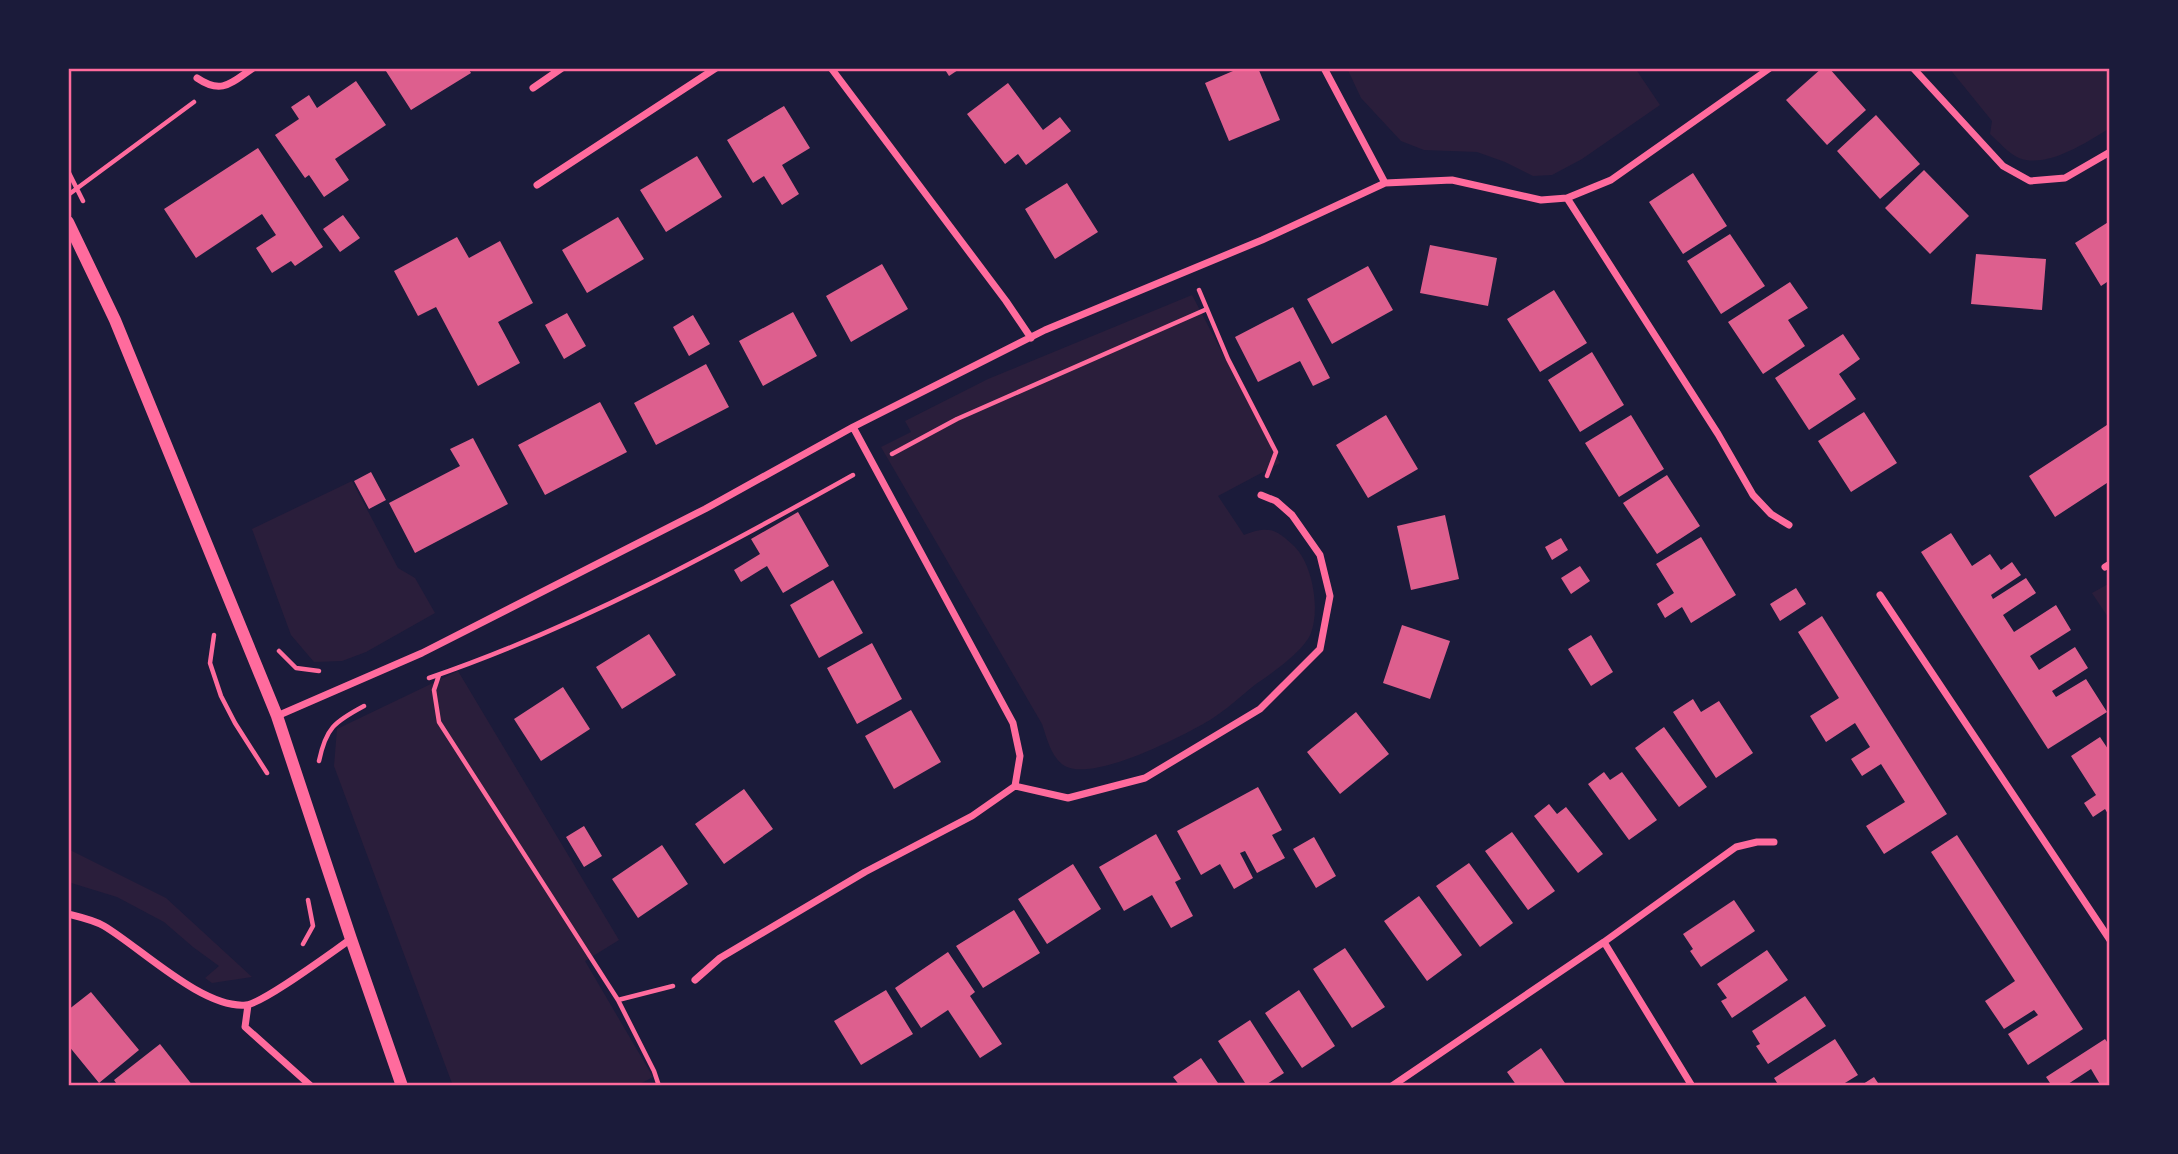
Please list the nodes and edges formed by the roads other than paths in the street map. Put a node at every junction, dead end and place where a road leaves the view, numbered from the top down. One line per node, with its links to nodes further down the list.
1 (253, 68): 8 (street)
2 (562, 68): 9 (street)
3 (716, 68): 12 (street)
4 (831, 68): 15 (street)
5 (1324, 68): 11 (street)
6 (1770, 68): 13 (street)
7 (1913, 68): 10 (street)
8 (197, 78)
9 (533, 89)
10 (2110, 152)
11 (1385, 183): 13 (street); 15 (street)
12 (537, 186)
13 (1567, 198): 18 (street)
14 (68, 222): 20 (street)
15 (1031, 338): 16 (street)
16 (853, 428): 20 (street); 21 (street)
17 (1261, 495): 21 (street)
18 (1789, 525)
19 (1880, 595): 25 (street)
20 (277, 716): 24 (street)
21 (1015, 786): 27 (street)
22 (1774, 842): 26 (street)
23 (68, 914): 28 (street)
24 (351, 939): 28 (street); 30 (street)
25 (2110, 940)
26 (1604, 942): 31 (street); 32 (street)
27 (695, 980)
28 (248, 1005): 29 (street)
29 (311, 1086)
30 (402, 1086)
31 (1392, 1086)
32 (1692, 1086)

